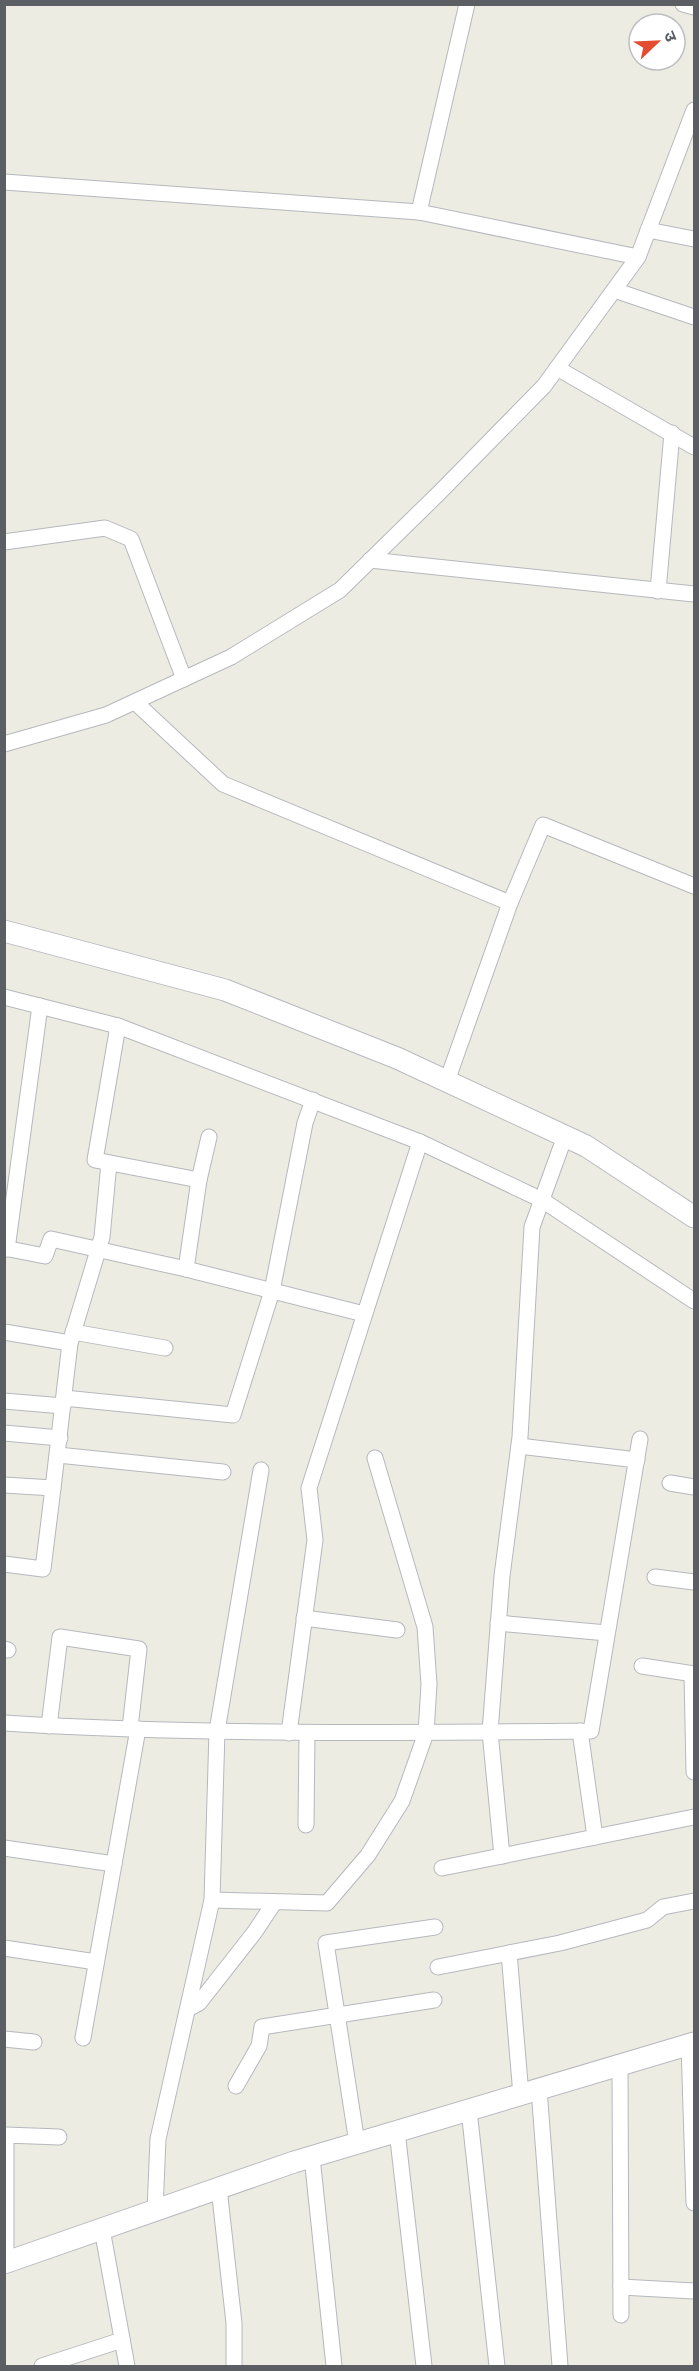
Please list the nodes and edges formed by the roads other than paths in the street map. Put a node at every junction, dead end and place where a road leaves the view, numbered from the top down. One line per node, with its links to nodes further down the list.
1 (467, 4): 7 (street)
2 (683, 4): 3 (street)
3 (694, 8)
4 (694, 110): 5 (street)
5 (691, 126): 8 (street)
6 (4, 182): 7 (street)
7 (419, 212): 10 (street)
8 (648, 230): 9 (street); 10 (street)
9 (694, 239)
10 (638, 257): 11 (street)
11 (614, 290): 12 (street); 13 (street)
12 (694, 317)
13 (558, 368): 14 (street); 17 (street)
14 (672, 433): 15 (street); 18 (street)
15 (694, 447)
16 (4, 542): 20 (street)
17 (370, 560): 18 (street); 20 (street)
18 (658, 591): 19 (street)
19 (694, 594)
20 (184, 678): 21 (street)
21 (135, 702): 22 (street); 24 (street)
22 (4, 744)
23 (694, 886): 24 (street)
24 (510, 903): 29 (street)
25 (4, 931): 29 (main road)
26 (4, 998): 27 (street)
27 (40, 1006): 28 (street); 38 (street)
28 (118, 1026): 30 (street); 34 (street)
29 (447, 1081): 31 (main road)
30 (313, 1100): 33 (street); 41 (street)
31 (565, 1136): 36 (street); 37 (main road)
32 (209, 1137): 35 (street)
33 (420, 1142): 36 (street); 43 (street)
34 (109, 1163): 35 (street); 39 (street)
35 (199, 1180): 40 (street)
36 (542, 1200): 42 (street); 52 (street)
37 (694, 1217)
38 (6, 1248): 39 (street)
39 (98, 1249): 40 (street); 45 (street)
40 (186, 1269): 41 (street)
41 (272, 1291): 43 (street); 48 (street)
42 (694, 1301)
43 (364, 1314): 65 (street)
44 (4, 1332): 45 (street)
45 (71, 1338): 46 (street); 48 (street)
46 (165, 1348)
47 (4, 1401): 48 (street)
48 (63, 1402): 50 (street)
49 (4, 1433): 50 (street)
50 (60, 1438): 53 (street)
51 (640, 1439): 55 (street)
52 (519, 1446): 55 (street); 66 (street)
53 (58, 1455): 57 (street); 61 (street)
54 (375, 1458): 76 (street)
55 (637, 1460): 68 (street)
56 (261, 1470): 74 (street)
57 (223, 1472)
58 (670, 1483): 60 (street)
59 (4, 1485): 61 (street)
60 (694, 1487)
61 (53, 1488): 62 (street)
62 (4, 1564)
63 (655, 1577): 64 (street)
64 (694, 1582)
65 (304, 1618): 67 (street); 78 (street)
66 (498, 1623): 68 (street); 77 (street)
67 (397, 1630)
68 (607, 1633): 75 (street)
69 (642, 1666): 70 (street)
70 (693, 1674): 80 (street)
71 (4, 1723): 72 (street)
72 (49, 1726): 73 (street); 73 (street)
73 (134, 1729): 74 (street); 86 (street)
74 (217, 1731): 78 (street); 88 (street)
75 (580, 1731): 77 (street); 83 (street)
76 (426, 1732): 77 (street); 79 (street); 90 (street)
77 (490, 1732): 85 (street)
78 (289, 1733): 79 (street)
79 (307, 1733): 82 (street)
80 (694, 1772)
81 (694, 1816): 83 (street)
82 (306, 1825)
83 (595, 1837): 85 (street)
84 (4, 1848): 86 (street)
85 (502, 1856): 87 (street)
86 (114, 1864): 94 (street)
87 (442, 1868)
88 (212, 1900): 90 (street); 97 (street)
89 (694, 1901): 93 (street)
90 (274, 1903): 97 (street)
91 (435, 1927): 98 (street)
92 (4, 1948): 94 (street)
93 (509, 1953): 95 (street); 105 (street)
94 (96, 1962): 99 (street)
95 (438, 1967)
96 (434, 2000): 98 (street)
97 (188, 2009): 113 (street)
98 (337, 2015): 104 (street); 109 (street)
99 (83, 2038)
100 (4, 2039): 101 (street)
101 (34, 2042)
102 (692, 2044): 103 (main road); 112 (street)
103 (620, 2066): 105 (main road); 116 (street)
104 (236, 2086)
105 (530, 2092): 106 (main road); 126 (street)
106 (469, 2110): 107 (main road); 125 (street)
107 (397, 2131): 109 (main road); 124 (street)
108 (59, 2137): 115 (street)
109 (357, 2143): 110 (main road)
110 (312, 2157): 111 (main road); 123 (street)
111 (219, 2188): 113 (main road); 122 (street)
112 (694, 2203)
113 (155, 2210): 114 (main road)
114 (102, 2229): 115 (main road); 119 (street)
115 (5, 2263)
116 (621, 2287): 117 (street); 118 (street)
117 (694, 2291)
118 (621, 2315)
119 (122, 2340): 120 (street); 121 (street)
120 (42, 2367)
121 (127, 2367)
122 (234, 2367)
123 (334, 2367)
124 (424, 2367)
125 (496, 2367)
126 (560, 2367)

